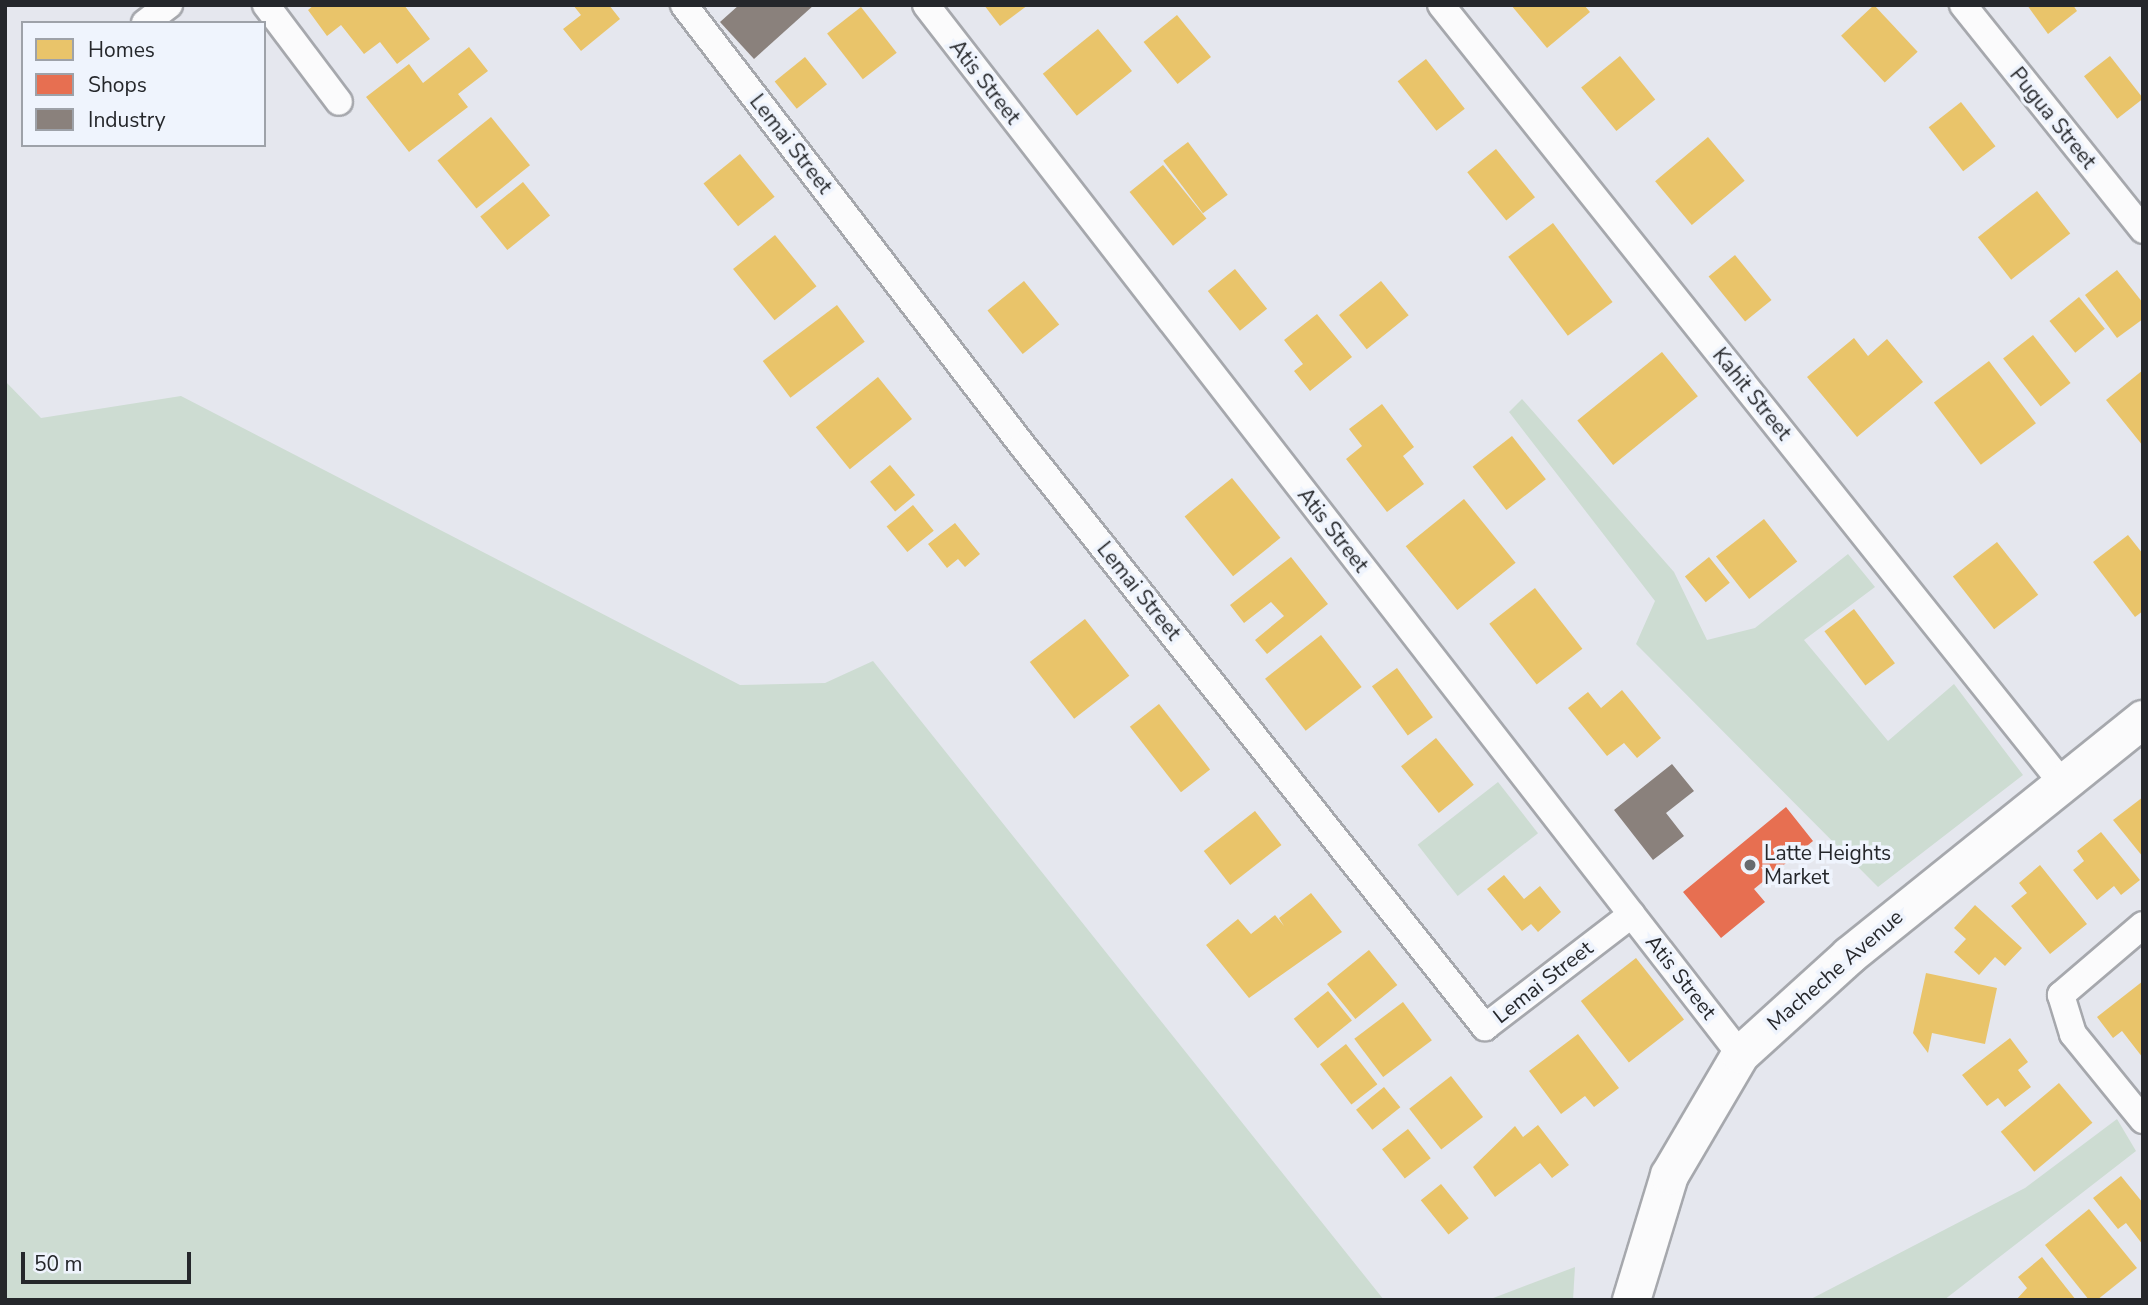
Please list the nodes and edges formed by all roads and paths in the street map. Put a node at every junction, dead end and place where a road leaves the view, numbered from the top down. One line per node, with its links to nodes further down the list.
1 (169, 5): 7 (street)
2 (266, 5): 8 (street)
3 (684, 5): 12 (street, Lemai Street)
4 (926, 5): 12 (street, Atis Street)
5 (1441, 5): 11 (street, Kahit Street)
6 (1963, 5): 9 (street, Pugua Street)
7 (148, 21)
8 (339, 102)
9 (2143, 230)
10 (2143, 719): 11 (main road, Macheche Avenue)
11 (2062, 783): 14 (main road, Macheche Avenue)
12 (1632, 914): 14 (street, Atis Street)
13 (2143, 925): 15 (street)
14 (1740, 1054): 16 (main road, Macheche Avenue)
15 (2143, 1120)
16 (1631, 1300)

